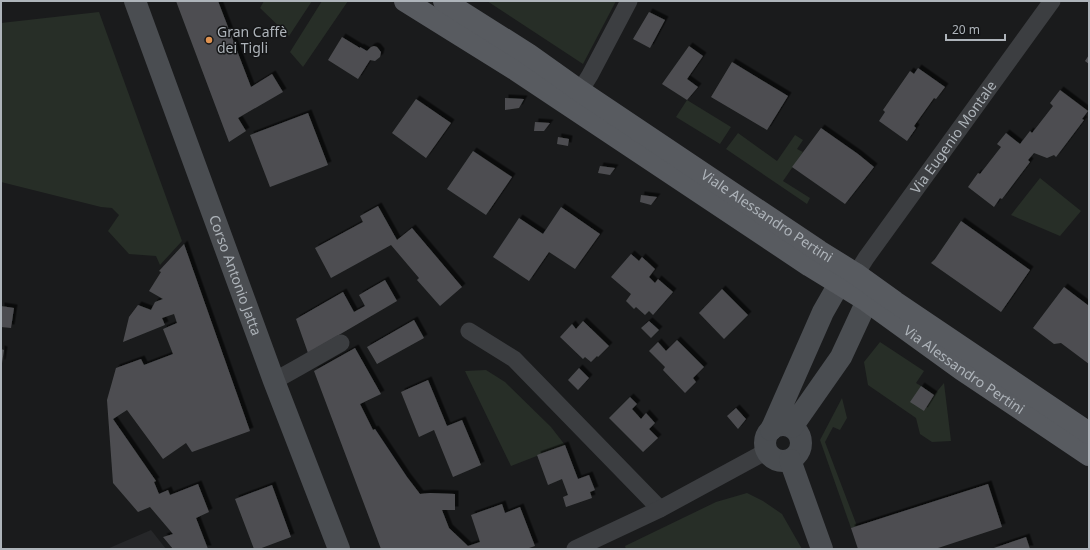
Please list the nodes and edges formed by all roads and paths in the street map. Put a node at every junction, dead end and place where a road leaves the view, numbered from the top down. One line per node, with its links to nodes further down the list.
1 (134, 1): 11 (main road, Corso Antonio Jatta)
2 (405, 1): 7 (main road, Viale Alessandro Pertini)
3 (444, 1): 6 (main road, Viale Alessandro Pertini)
4 (629, 1): 6 (street)
5 (1052, 1): 7 (street, Via Eugenio Montale)
6 (580, 91): 7 (main road, Viale Alessandro Pertini)
7 (847, 279): 8 (main road); 13 (main road, Viale Alessandro Pertini); 14 (main road)
8 (867, 302): 12 (main road); 15 (main road, Via Alessandro Pertini)
9 (469, 331): 17 (street)
10 (340, 343): 11 (street)
11 (274, 381): 18 (main road, Corso Antonio Jatta)
12 (792, 428): 14 (main road); 16 (main road)
13 (1089, 433)
14 (769, 440): 16 (main road); 17 (street)
15 (1089, 455)
16 (790, 460): 20 (main road)
17 (660, 509): 19 (street)
18 (339, 549)
19 (575, 549)
20 (822, 549)

